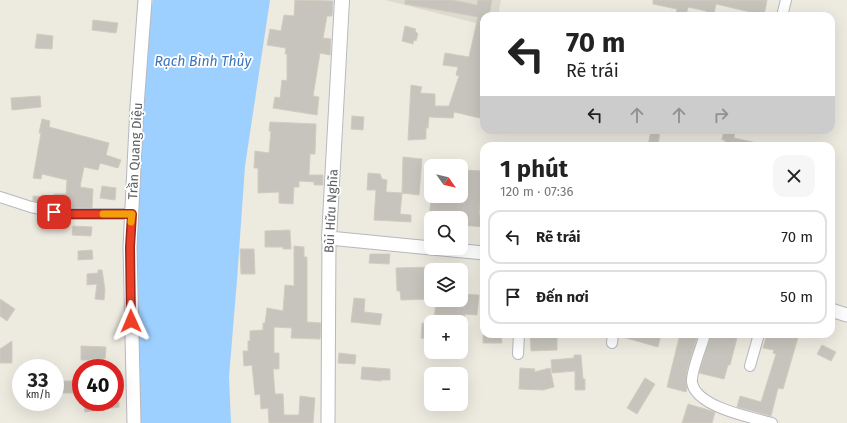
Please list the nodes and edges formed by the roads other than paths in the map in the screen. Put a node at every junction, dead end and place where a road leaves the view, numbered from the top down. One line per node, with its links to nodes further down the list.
1 (145, 0): 6 (street, Trần Quang Diệu)
2 (342, 0): 7 (main road, Bùi Hữu Nghĩa)
3 (786, 0): 4 (street)
4 (783, 12)
5 (0, 197): 6 (street)
6 (132, 214): 18 (street, Trần Quang Diệu)
7 (329, 238): 8 (street); 19 (street, Bùi Hữu Nghĩa)
8 (424, 247)
9 (468, 251): 10 (street)
10 (480, 253)
11 (835, 311): 12 (street)
12 (847, 315)
13 (519, 338): 16 (street)
14 (704, 338): 20 (street)
15 (758, 338): 17 (street)
16 (518, 354)
17 (750, 366)
18 (134, 423)
19 (328, 423)
20 (772, 423)

